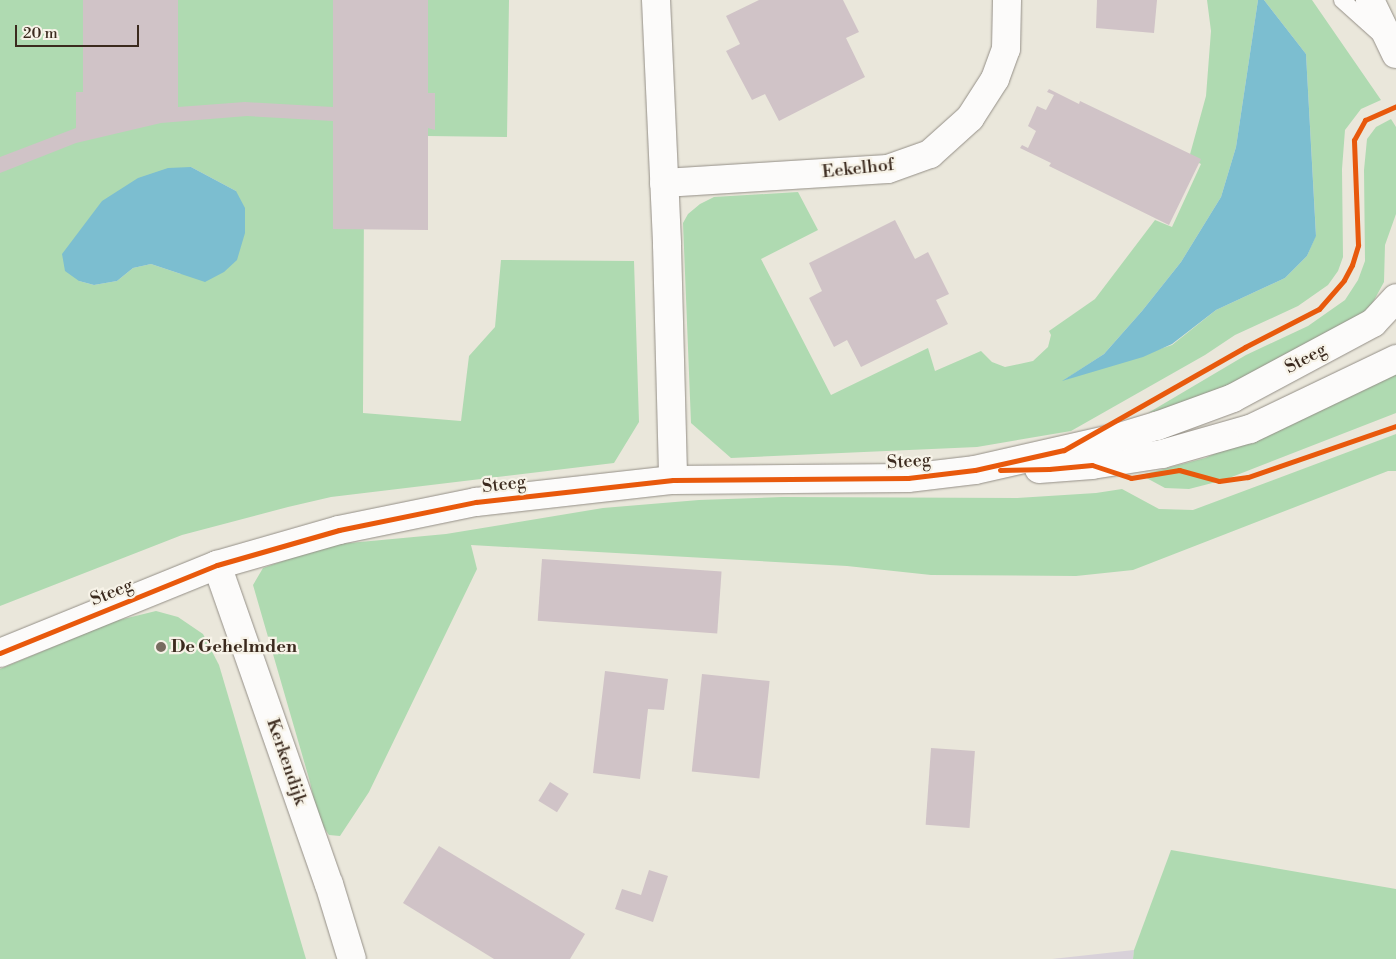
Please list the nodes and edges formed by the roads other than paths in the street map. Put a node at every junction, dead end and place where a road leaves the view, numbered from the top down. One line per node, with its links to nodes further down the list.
1 (656, 0): 6 (street)
2 (1007, 0): 6 (street, Eekelhof)
3 (1342, 0): 5 (lane)
4 (1370, 0): 5 (street)
5 (1393, 49)
6 (664, 183): 10 (street)
7 (1396, 298): 9 (street, Steeg)
8 (1396, 359): 9 (street, Steeg)
9 (976, 470): 10 (street, Steeg)
10 (673, 480): 11 (street, Steeg)
11 (216, 565): 12 (street, Steeg); 13 (street, Kerkendijk)
12 (0, 653)
13 (352, 959)

